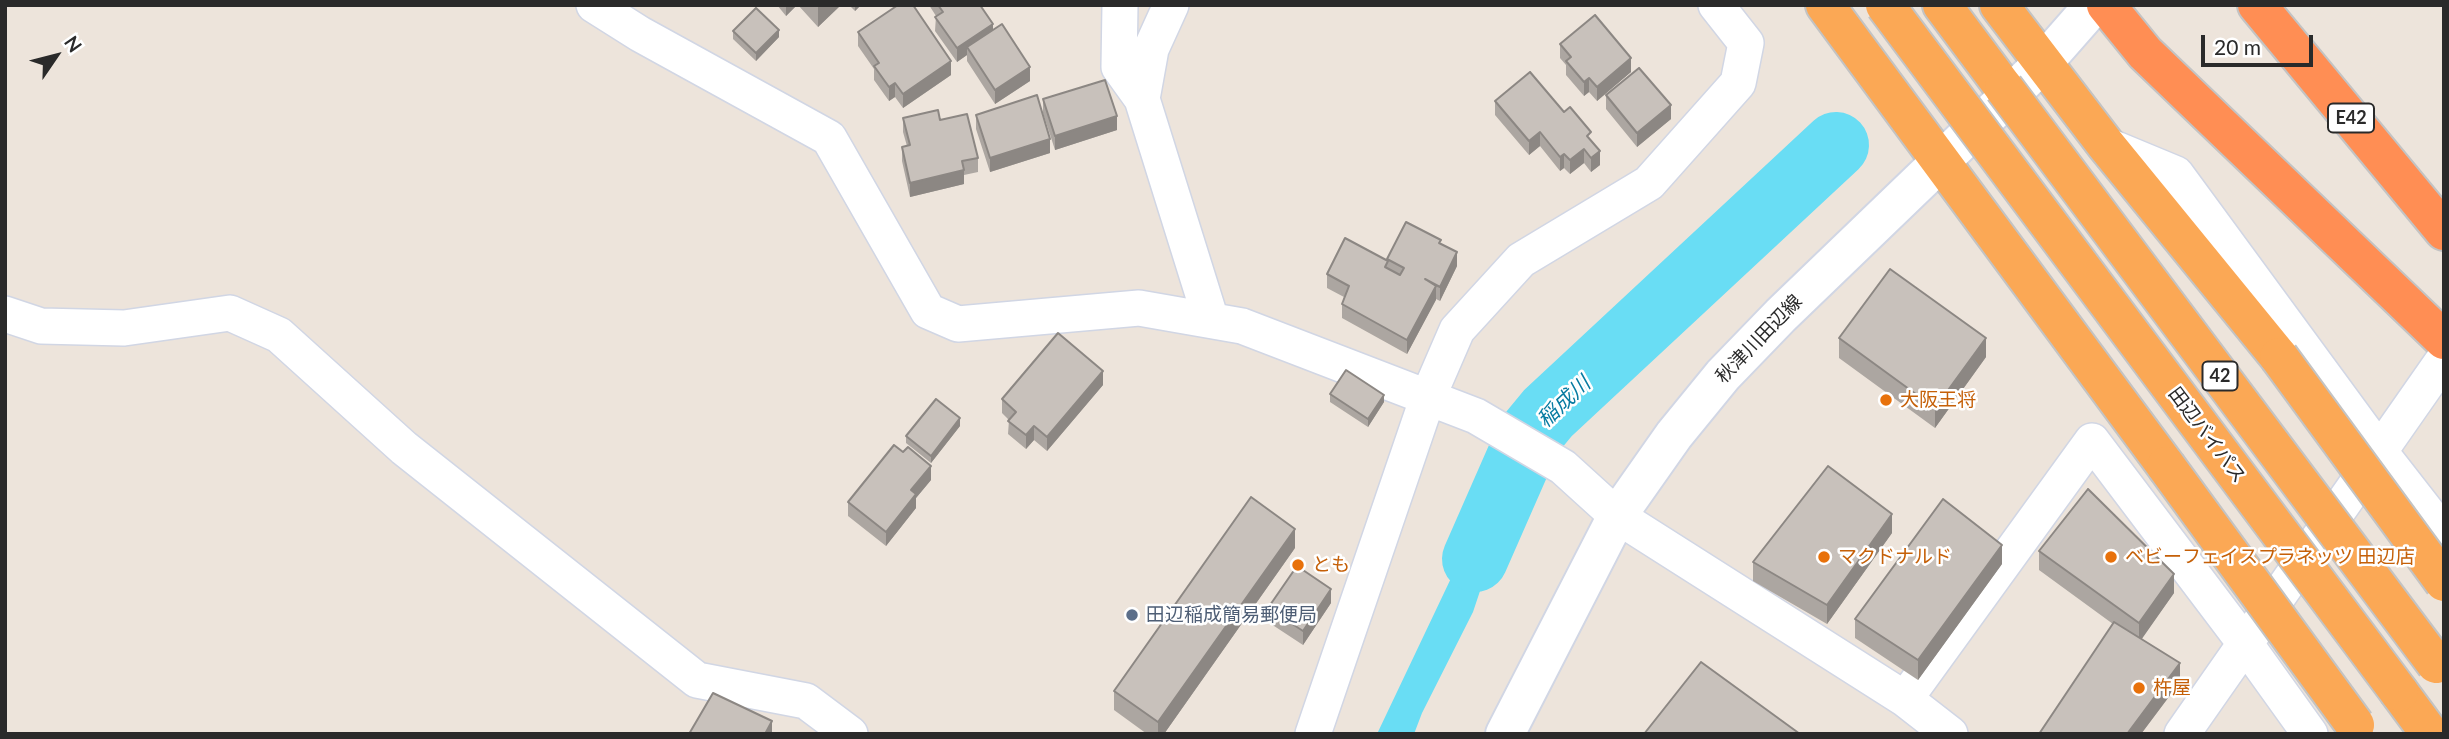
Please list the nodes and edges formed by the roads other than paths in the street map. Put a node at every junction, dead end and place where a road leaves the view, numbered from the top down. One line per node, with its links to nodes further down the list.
1 (594, 5): 18 (street)
2 (1119, 5): 13 (street)
3 (1171, 5): 13 (street)
4 (1716, 5): 21 (street)
5 (1825, 5): 15 (highway)
6 (1885, 5): 36 (highway, 田辺バイパス / 42, bridge)
7 (1942, 5): 27 (highway, 42, bridge)
8 (1999, 5): 12 (highway)
9 (2094, 5): 12 (main road, 秋津川田辺線)
10 (2106, 5): 19 (highway)
11 (2257, 5): 16 (highway, E42)
12 (2043, 63): 14 (highway); 15 (main road, 秋津川田辺線)
13 (1142, 99): 18 (street)
14 (2106, 145): 22 (street); 25 (highway, bridge)
15 (1941, 163): 23 (main road, 秋津川田辺線); 29 (highway, bridge)
16 (2444, 231)
17 (5, 314): 30 (street)
18 (1211, 320): 21 (street)
19 (2444, 340)
20 (2444, 359): 22 (street)
21 (1429, 397): 23 (street); 31 (street)
22 (2379, 452): 24 (street); 26 (street)
23 (1616, 516): 28 (street); 32 (main road, 秋津川田辺線)
24 (2444, 534)
25 (2444, 582)
26 (2245, 642): 28 (street); 34 (street); 35 (street)
27 (2440, 669)
28 (1905, 699): 33 (street)
29 (2358, 730)
30 (850, 734)
31 (1313, 734)
32 (1505, 734)
33 (1950, 734)
34 (2182, 734)
35 (2309, 734)
36 (2430, 734)

